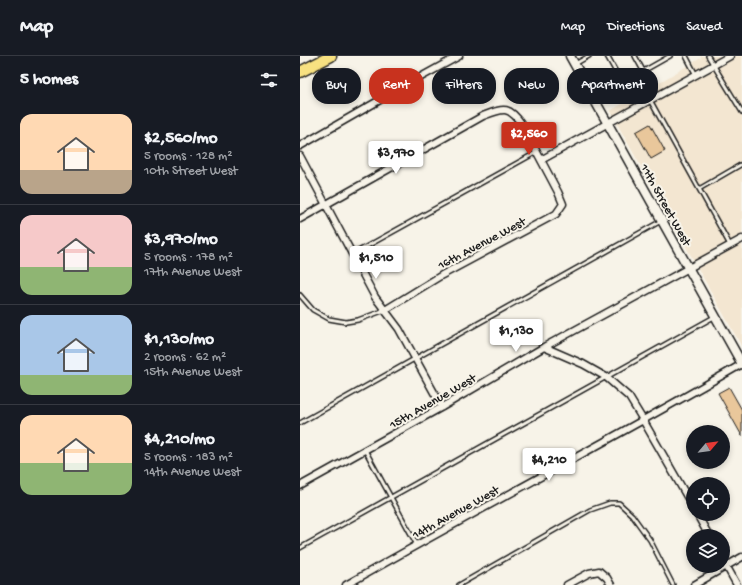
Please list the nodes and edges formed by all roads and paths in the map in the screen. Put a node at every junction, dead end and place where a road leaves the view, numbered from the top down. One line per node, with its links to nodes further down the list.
1 (331, 56): 16 (highway)
2 (459, 56): 23 (street)
3 (570, 56): 11 (main road, 11th Street West)
4 (589, 56): 11 (lane)
5 (607, 56): 13 (lane)
6 (635, 56): 14 (lane)
7 (670, 56): 15 (lane)
8 (686, 56): 17 (lane)
9 (708, 56): 12 (lane)
10 (730, 56): 12 (street)
11 (575, 64): 22 (main road, 11th Street West)
12 (714, 65): 17 (street); 21 (lane)
13 (614, 68)
14 (641, 68)
15 (648, 68)
16 (300, 72)
17 (696, 75): 18 (street)
18 (658, 95)
19 (643, 104): 22 (street)
20 (652, 104): 28 (lane)
21 (742, 112)
22 (608, 123): 26 (street); 31 (main road, 11th Street West)
23 (300, 146)
24 (537, 152): 26 (street); 29 (street); 34 (lane)
25 (300, 156): 29 (street)
26 (541, 160): 37 (street, 16th Avenue West)
27 (742, 164): 28 (lane)
28 (699, 189): 33 (lane)
29 (326, 204): 30 (street); 34 (street)
30 (300, 219)
31 (662, 220): 35 (main road, 11th Street West); 40 (lane)
32 (742, 239): 33 (street, 15th Avenue West)
33 (730, 245): 35 (street, 15th Avenue West)
34 (352, 254): 37 (street)
35 (688, 268): 38 (main road, 11th Street West); 39 (street, 15th Avenue West)
36 (300, 295): 37 (lane)
37 (385, 310): 40 (street)
38 (715, 316): 41 (main road, 11th Street West); 42 (lane)
39 (544, 347): 42 (street); 43 (street, 15th Avenue West)
40 (416, 359): 43 (street); 45 (lane)
41 (742, 364): 44 (street, 14th Avenue West)
42 (606, 377): 44 (street); 49 (lane)
43 (442, 407): 46 (street, 15th Avenue West)
44 (644, 420): 48 (street); 50 (street, 14th Avenue West)
45 (300, 423)
46 (365, 450): 47 (street, 15th Avenue West); 49 (lane)
47 (300, 486)
48 (686, 495)
49 (391, 497): 50 (lane); 51 (lane)
50 (417, 544): 56 (street, 14th Avenue West)
51 (300, 548)
52 (742, 557): 53 (street)
53 (730, 561)
54 (730, 572): 62 (street)
55 (711, 573): 61 (street)
56 (346, 585)
57 (458, 585): 60 (lane)
58 (567, 585): 59 (street)
59 (611, 585)
60 (673, 585)
61 (694, 585)
62 (737, 585)

